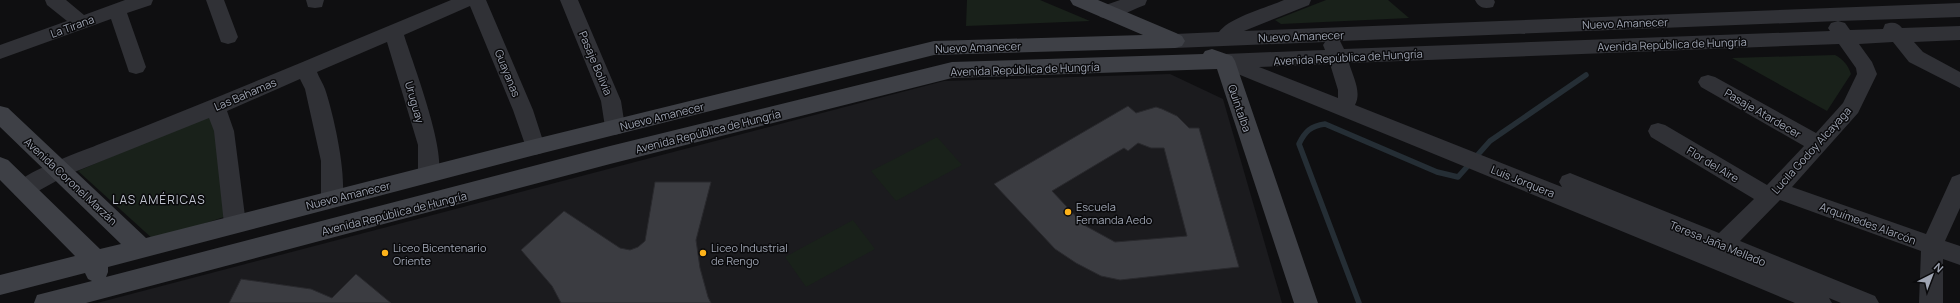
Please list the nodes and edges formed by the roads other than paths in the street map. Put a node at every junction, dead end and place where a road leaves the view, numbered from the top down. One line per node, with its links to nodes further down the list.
1 (54, 0): 15 (street)
2 (144, 0): 11 (street, La Tirana)
3 (215, 0): 20 (street)
4 (468, 0): 16 (street, Las Bahamas)
5 (477, 0): 40 (street, Guayanas)
6 (570, 0): 37 (street, Pasaje Bolivia)
7 (1080, 0): 13 (street)
8 (1138, 0): 13 (street)
9 (1302, 0): 22 (street)
10 (1932, 0): 12 (street)
11 (117, 10): 15 (street, La Tirana); 28 (street)
12 (1956, 11): 14 (street, Nuevo Amanecer)
13 (1107, 12): 23 (street); 24 (street)
14 (1856, 14): 18 (street, Nuevo Amanecer); 19 (street); 21 (street, Lucila Godoy Alcayaga)
15 (76, 24): 25 (street, La Tirana)
16 (394, 32): 29 (street, Las Bahamas); 43 (street, Uruguay)
17 (1960, 33): 19 (street, Avenida República de Hungría)
18 (1330, 35): 22 (street, Nuevo Amanecer); 26 (street)
19 (1898, 35): 21 (street, Avenida República de Hungría); 32 (street)
20 (228, 37)
21 (1844, 38): 26 (street, Avenida República de Hungría); 39 (street, Lucila Godoy Alcayaga)
22 (1224, 39): 23 (street, Nuevo Amanecer)
23 (1175, 41): 24 (street, Nuevo Amanecer); 27 (street)
24 (1097, 43): 30 (street, Nuevo Amanecer)
25 (0, 52)
26 (1338, 57): 27 (street, Avenida República de Hungría); 35 (street)
27 (1225, 61): 33 (street, Avenida República de Hungría); 35 (street, Luis Jorquera); 59 (street, Quintalba)
28 (136, 67)
29 (306, 69): 34 (street, Las Bahamas); 49 (street)
30 (808, 80): 33 (street); 37 (street, Nuevo Amanecer)
31 (1708, 82): 39 (street, Pasaje Atardecer)
32 (1960, 82)
33 (819, 103): 44 (street, Avenida República de Hungría)
34 (216, 107): 42 (street, Las Bahamas); 50 (street)
35 (1342, 108): 53 (street, Luis Jorquera)
36 (0, 114): 42 (street, Avenida Coronel Marzán)
37 (615, 127): 40 (street, Nuevo Amanecer)
38 (1658, 131): 48 (street, Flor del Aire)
39 (1818, 144): 48 (street, Lucila Godoy Alcayaga)
40 (535, 147): 43 (street, Nuevo Amanecer); 44 (street)
41 (0, 166): 47 (street)
42 (59, 169): 47 (street, Las Bahamas); 52 (street, Avenida Coronel Marzán)
43 (429, 174): 49 (street, Nuevo Amanecer)
44 (539, 175): 57 (street, Avenida República de Hungría)
45 (1570, 182): 53 (street, Teresa Jaña Mellado)
46 (1960, 183): 51 (street)
47 (23, 189): 55 (street)
48 (1772, 193): 51 (street, Arquímedes Alarcón); 53 (street, Lucila Godoy Alcayaga)
49 (332, 199): 50 (street, Nuevo Amanecer)
50 (235, 224): 52 (street, Nuevo Amanecer)
51 (1932, 246): 54 (street, Arquímedes Alarcón); 62 (street)
52 (142, 249): 55 (street, Nuevo Amanecer)
53 (1718, 252): 60 (street, Luis Jorquera); 61 (street, Teresa Jaña Mellado)
54 (1960, 256)
55 (95, 260): 56 (street, Nuevo Amanecer); 57 (street)
56 (0, 285)
57 (94, 289): 58 (street, Avenida República de Hungría)
58 (46, 303)
59 (1306, 303)
60 (1820, 303)
61 (1867, 303)
62 (1931, 303)

